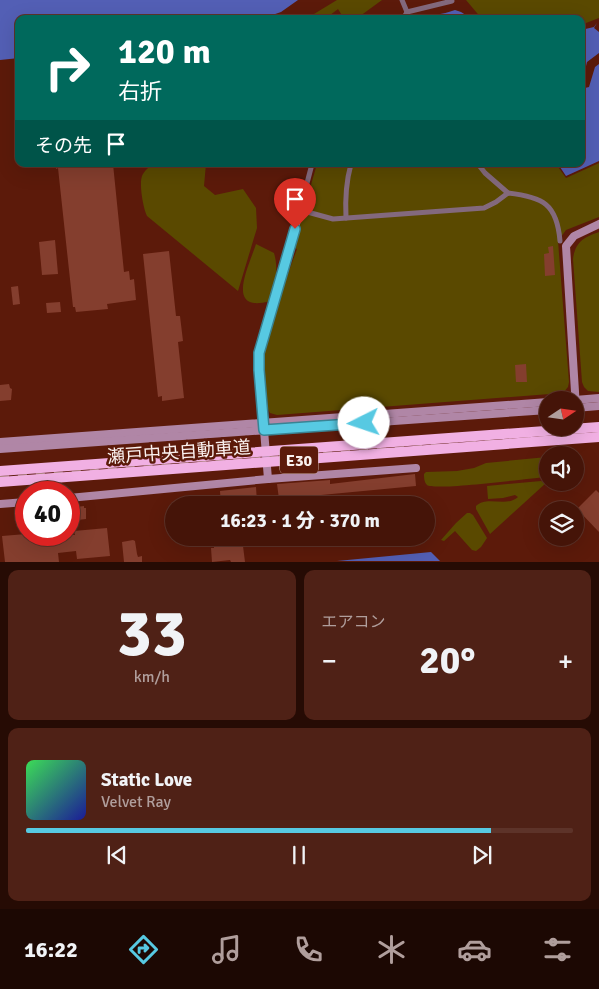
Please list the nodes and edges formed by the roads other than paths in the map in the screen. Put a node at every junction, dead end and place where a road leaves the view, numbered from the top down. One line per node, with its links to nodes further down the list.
1 (402, 0): 3 (street)
2 (452, 1): 3 (street)
3 (407, 12): 4 (street)
4 (405, 15)
5 (311, 167): 9 (street)
6 (350, 167): 10 (street)
7 (480, 167): 8 (street)
8 (508, 193): 10 (street); 12 (street)
9 (300, 210): 10 (street); 21 (street)
10 (346, 218)
11 (599, 224): 13 (street)
12 (560, 240)
13 (575, 391)
14 (599, 398): 15 (street)
15 (584, 402)
16 (539, 403): 21 (street)
17 (584, 405): 18 (street)
18 (599, 406)
19 (539, 411): 21 (street)
20 (599, 426): 26 (highway, 瀬戸中央自動車道 / E30, bridge)
21 (264, 427): 23 (street); 24 (street); 27 (street)
22 (599, 437): 28 (highway, 瀬戸中央自動車道 / E30, bridge)
23 (0, 442)
24 (0, 449)
25 (416, 468): 27 (street)
26 (0, 471)
27 (268, 479): 29 (street)
28 (0, 482)
29 (80, 497)
30 (15, 503): 31 (street)
31 (0, 504)

